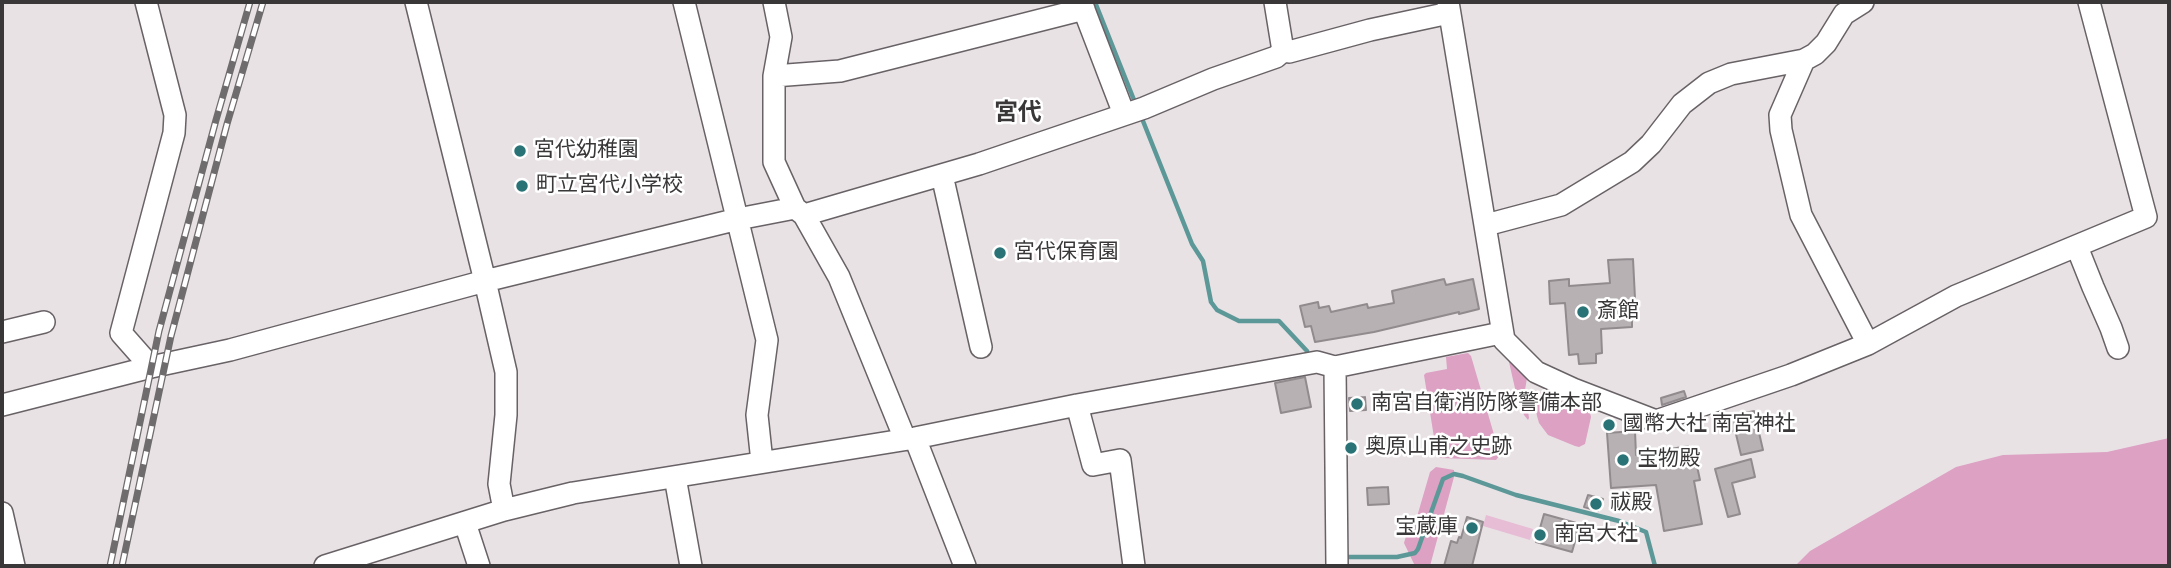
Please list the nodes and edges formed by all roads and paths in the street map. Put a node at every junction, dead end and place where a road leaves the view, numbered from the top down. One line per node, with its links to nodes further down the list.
1 (146, 2): 27 (street)
2 (416, 2): 20 (street)
3 (684, 2): 17 (street)
4 (774, 2): 13 (street)
5 (1275, 2): 11 (street)
6 (1863, 2): 10 (street)
7 (2089, 2): 19 (street)
8 (1083, 5): 13 (street); 14 (street)
9 (1449, 8): 11 (street); 18 (street)
10 (1840, 8): 12 (street)
11 (1283, 51): 14 (street)
12 (1804, 60): 18 (street); 24 (street)
13 (774, 76): 16 (street)
14 (1133, 111): 15 (street)
15 (942, 175): 16 (street); 25 (street)
16 (800, 211): 17 (street); 31 (street)
17 (738, 219): 20 (street); 32 (street)
18 (1486, 225): 23 (street)
19 (2077, 247): 24 (street); 26 (street)
20 (485, 281): 27 (street); 34 (street)
21 (44, 322): 22 (street)
22 (2, 332)
23 (1501, 333): 24 (street); 28 (street)
24 (1868, 344)
25 (981, 347)
26 (2118, 348)
27 (151, 367): 29 (street)
28 (1335, 367): 30 (street); 44 (street)
29 (2, 405)
30 (1077, 405): 31 (street); 42 (street)
31 (910, 439): 32 (street); 41 (street)
32 (762, 462): 33 (street)
33 (675, 477): 34 (street); 40 (street)
34 (504, 510): 36 (street)
35 (2, 513): 37 (street)
36 (465, 523): 38 (street); 39 (street)
37 (14, 566)
38 (325, 566)
39 (480, 566)
40 (691, 566)
41 (965, 566)
42 (1136, 566): 43 (street)
43 (1149, 566)
44 (1337, 566)

